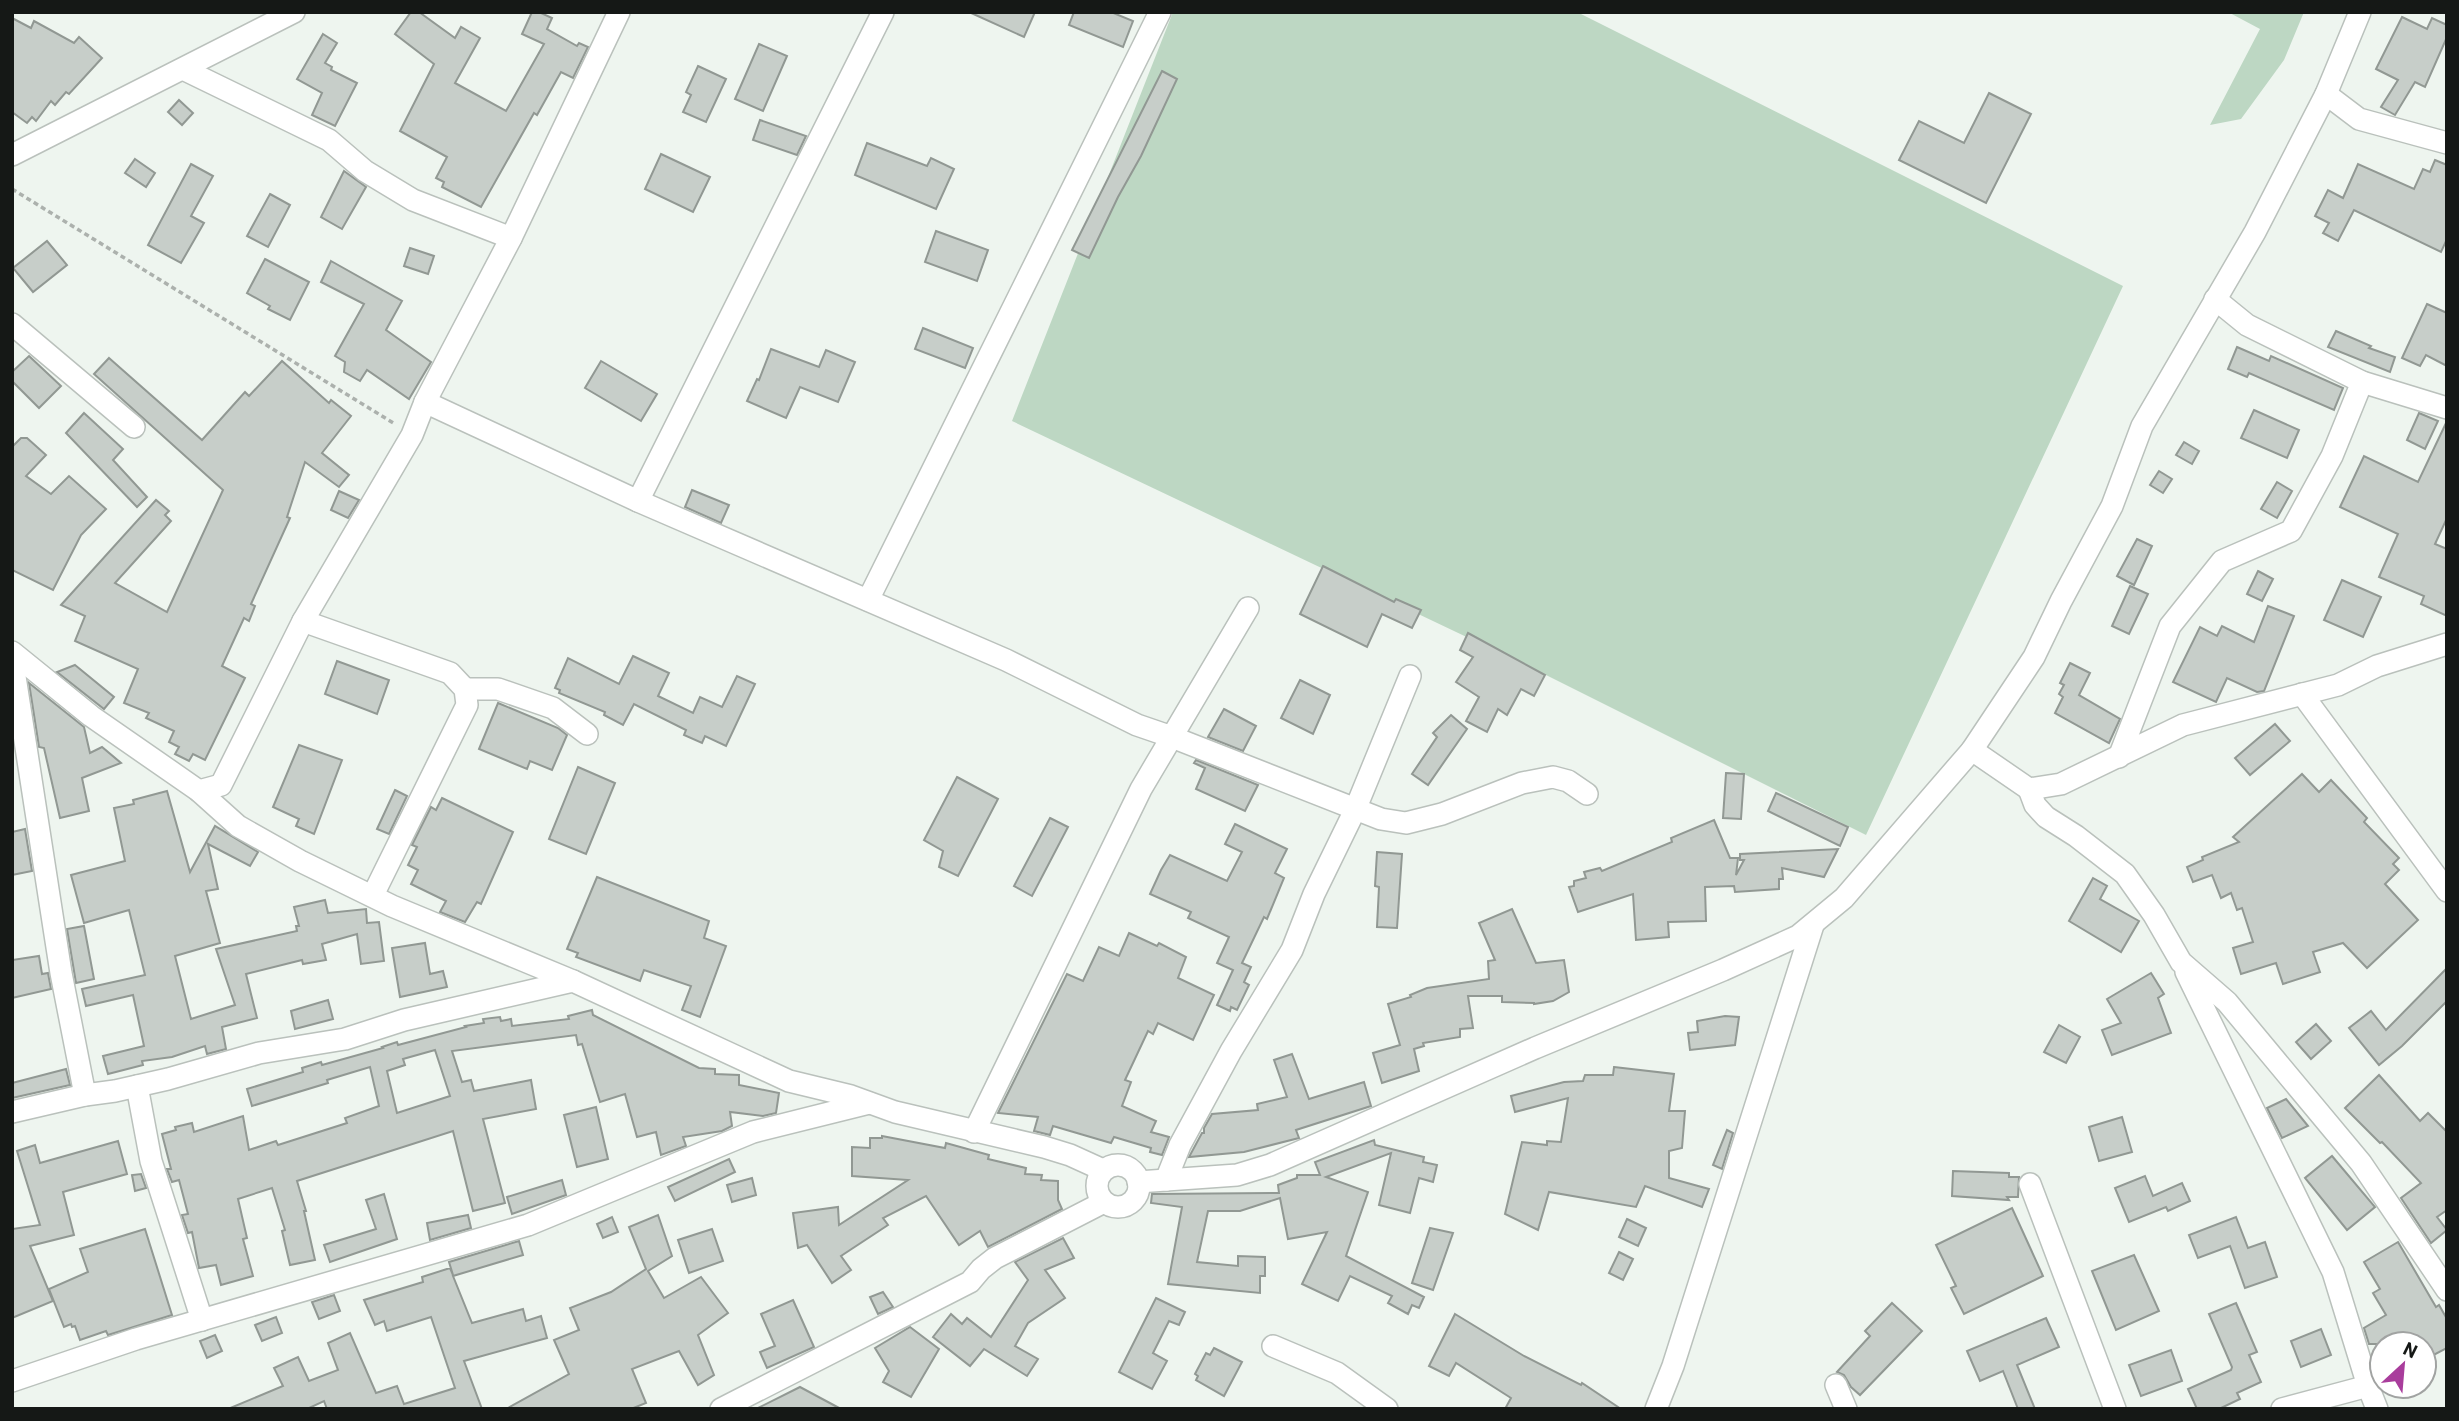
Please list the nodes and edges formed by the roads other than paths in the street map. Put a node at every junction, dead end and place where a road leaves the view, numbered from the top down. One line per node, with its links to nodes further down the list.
1 (294, 12): 6 (street)
2 (883, 12): 17 (street)
3 (1160, 12): 18 (street)
4 (2360, 12): 7 (street)
5 (611, 15): 10 (street)
6 (183, 69): 9 (street); 10 (street)
7 (2326, 94): 8 (street); 11 (street)
8 (2447, 143)
9 (12, 155)
10 (511, 238): 14 (street)
11 (2215, 299): 13 (street); 28 (street)
12 (12, 324): 16 (street)
13 (2362, 382): 15 (street); 29 (street)
14 (425, 402): 17 (street); 20 (street)
15 (2447, 408)
16 (134, 427)
17 (638, 501): 18 (street)
18 (868, 600): 27 (street)
19 (1248, 608): 27 (street)
20 (303, 621): 24 (street); 31 (street)
21 (2447, 644): 25 (street)
22 (12, 654): 31 (street); 40 (street)
23 (1410, 676): 33 (street)
24 (465, 689): 26 (street); 35 (street)
25 (2302, 694): 29 (street); 34 (street)
26 (587, 734)
27 (1172, 737): 33 (street); 43 (street)
28 (1972, 750): 30 (street); 36 (street)
29 (2119, 757): 30 (street)
30 (2029, 789): 37 (street)
31 (199, 791): 35 (street)
32 (1587, 794): 33 (street)
33 (1355, 810): 45 (street)
34 (2447, 891)
35 (373, 895): 38 (street)
36 (1813, 925): 45 (street); 57 (street)
37 (2181, 961): 49 (street); 54 (street)
38 (573, 981): 39 (street); 41 (street)
39 (136, 1086): 40 (street); 50 (street)
40 (85, 1095): 42 (street)
41 (869, 1103): 43 (street); 50 (street)
42 (12, 1112)
43 (974, 1132): 44 (street)
44 (1103, 1170): 46 (street); 48 (street)
45 (1166, 1180): 46 (street)
46 (1138, 1182): 48 (street)
47 (2030, 1184): 59 (street)
48 (1104, 1202): 55 (street)
49 (2447, 1290)
50 (202, 1320): 52 (street)
51 (1273, 1346): 56 (street)
52 (12, 1381)
53 (1836, 1385): 58 (street)
54 (2368, 1385): 60 (street)
55 (720, 1409)
56 (1387, 1409)
57 (1656, 1409)
58 (1846, 1409)
59 (2115, 1409)
60 (2283, 1409)

